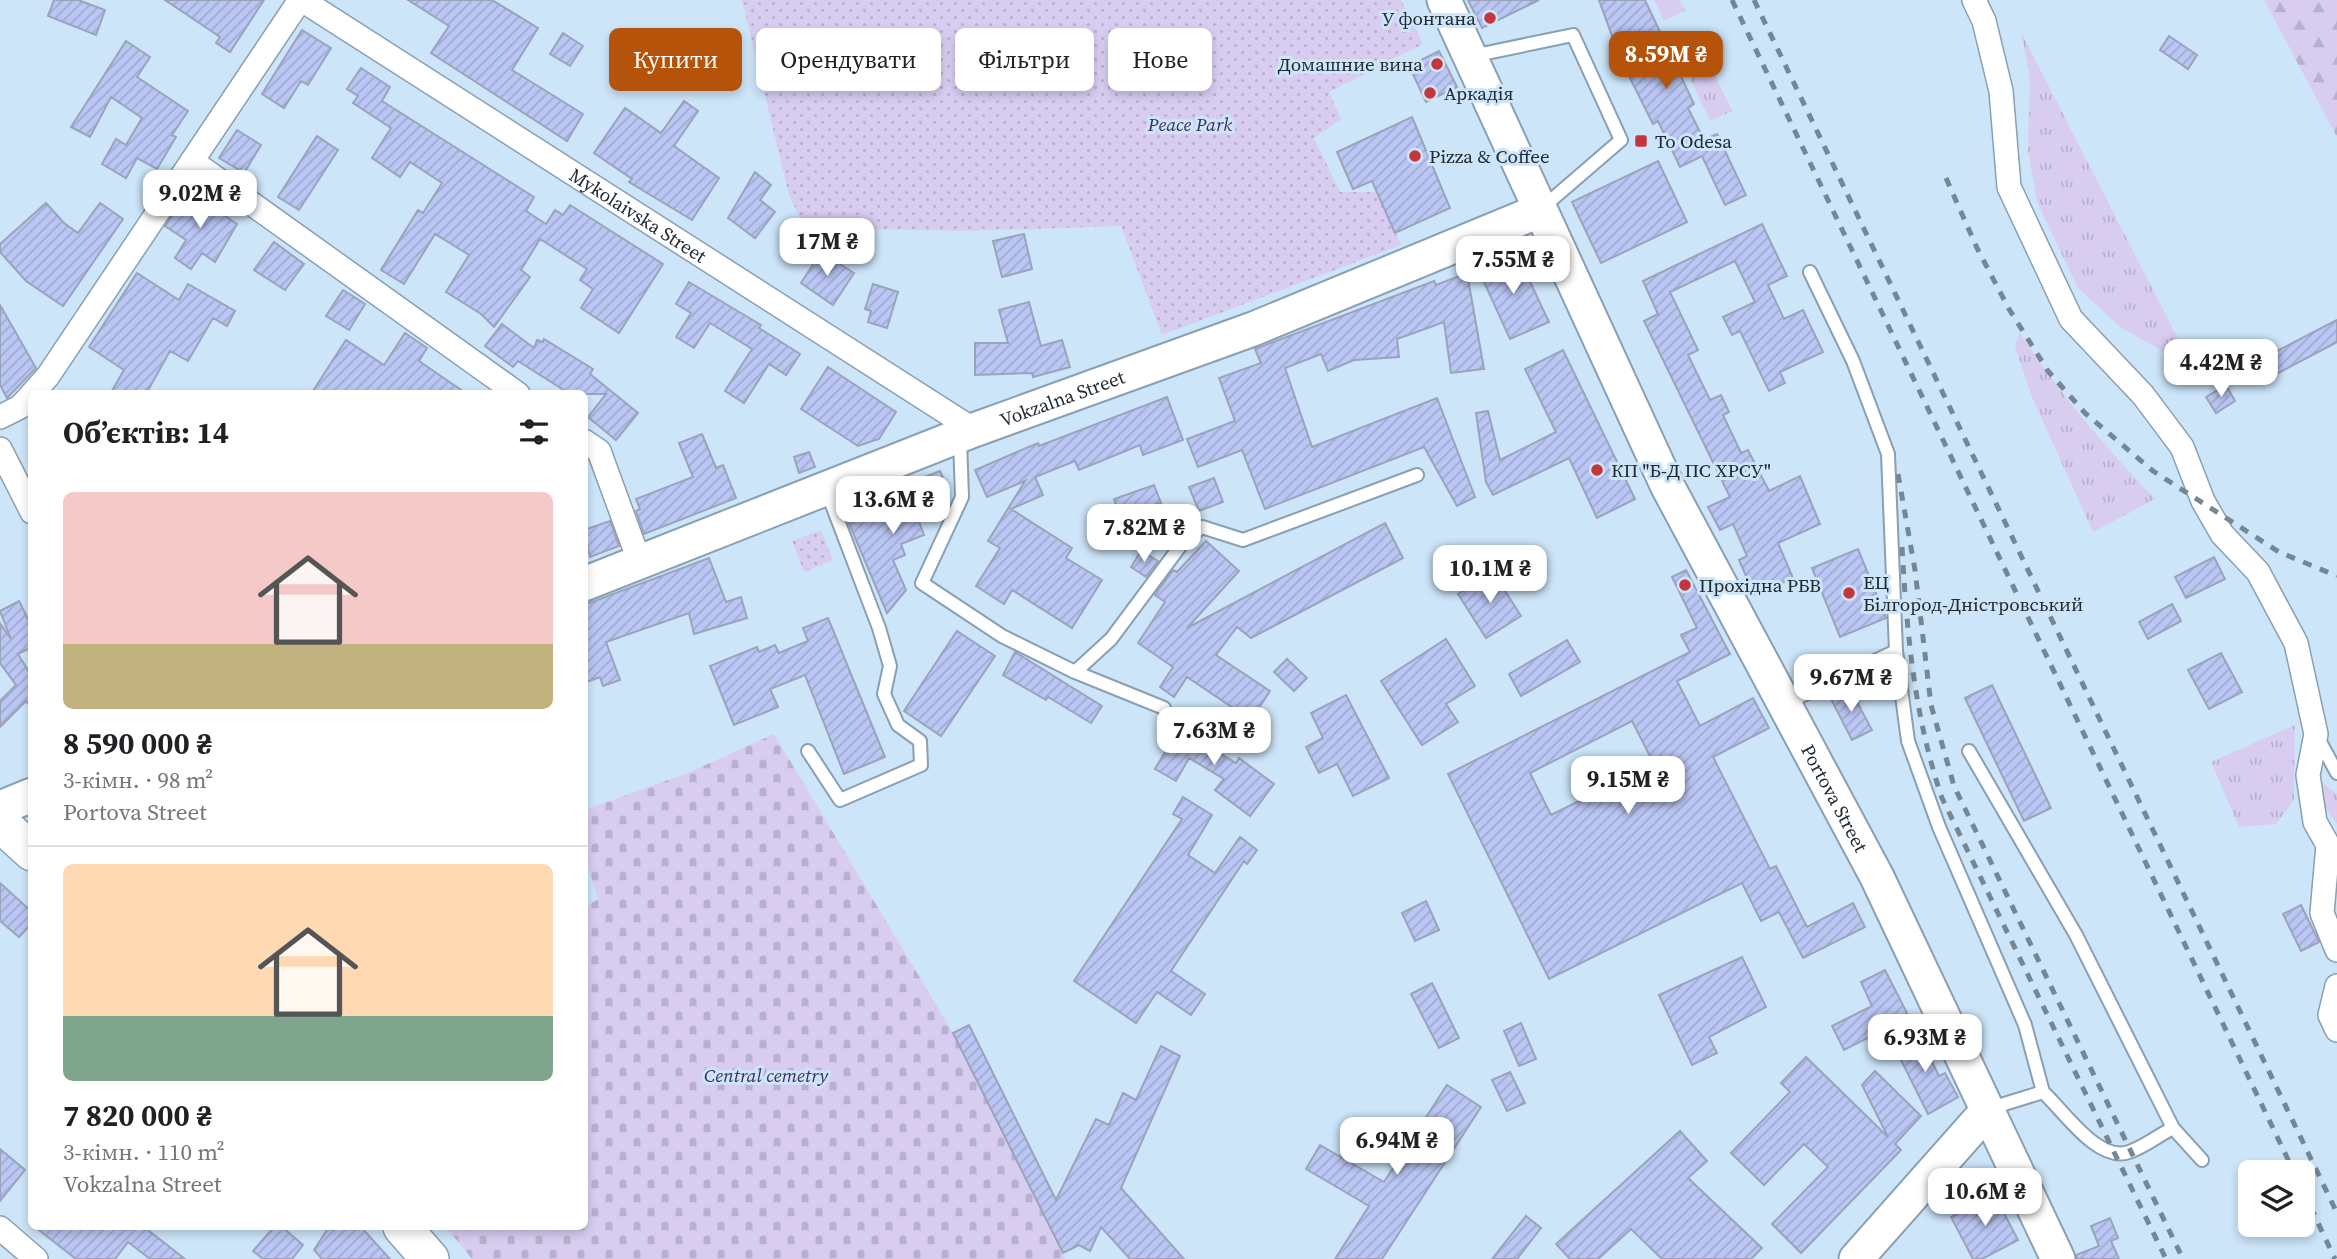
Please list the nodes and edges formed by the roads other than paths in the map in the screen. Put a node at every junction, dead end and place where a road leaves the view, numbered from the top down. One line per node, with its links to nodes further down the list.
1 (301, 0): 5 (street); 12 (street, Mykolaivska Street)
2 (1444, 0): 4 (main road, Portova Street)
3 (1974, 0): 24 (street)
4 (1472, 56): 6 (main road, Portova Street); 6 (lane)
5 (192, 160): 8 (street); 9 (street)
6 (1539, 211): 12 (main road, Vokzalna Street); 22 (main road, Portova Street)
7 (1810, 272): 20 (lane)
8 (36, 390)
9 (512, 390)
10 (28, 399): 11 (street)
11 (0, 416)
12 (967, 433): 16 (main road, Vokzalna Street); 21 (lane)
13 (588, 444): 18 (street)
14 (0, 449): 17 (street)
15 (1417, 475): 21 (lane)
16 (826, 489): 18 (main road, Vokzalna Street); 25 (lane)
17 (28, 504)
18 (640, 563): 19 (main road, Vokzalna Street)
19 (588, 582)
20 (1896, 651): 22 (lane); 35 (lane)
21 (1075, 672): 23 (lane)
22 (1784, 704): 36 (main road, Portova Street)
23 (1164, 708)
24 (2316, 734): 27 (lane); 32 (street)
25 (808, 751)
26 (1969, 751): 37 (lane)
27 (2337, 773)
28 (28, 796): 29 (main road)
29 (0, 808)
30 (0, 822): 31 (main road)
31 (28, 848)
32 (2337, 950)
33 (2337, 986): 34 (street)
34 (2337, 1030)
35 (2043, 1092): 36 (lane); 37 (lane)
36 (1988, 1110): 43 (main road); 44 (main road, Portova Street)
37 (2173, 1128): 38 (lane)
38 (2202, 1160)
39 (0, 1228): 41 (street)
40 (405, 1230): 42 (main road)
41 (36, 1259)
42 (430, 1259)
43 (1856, 1259)
44 (2058, 1259)

